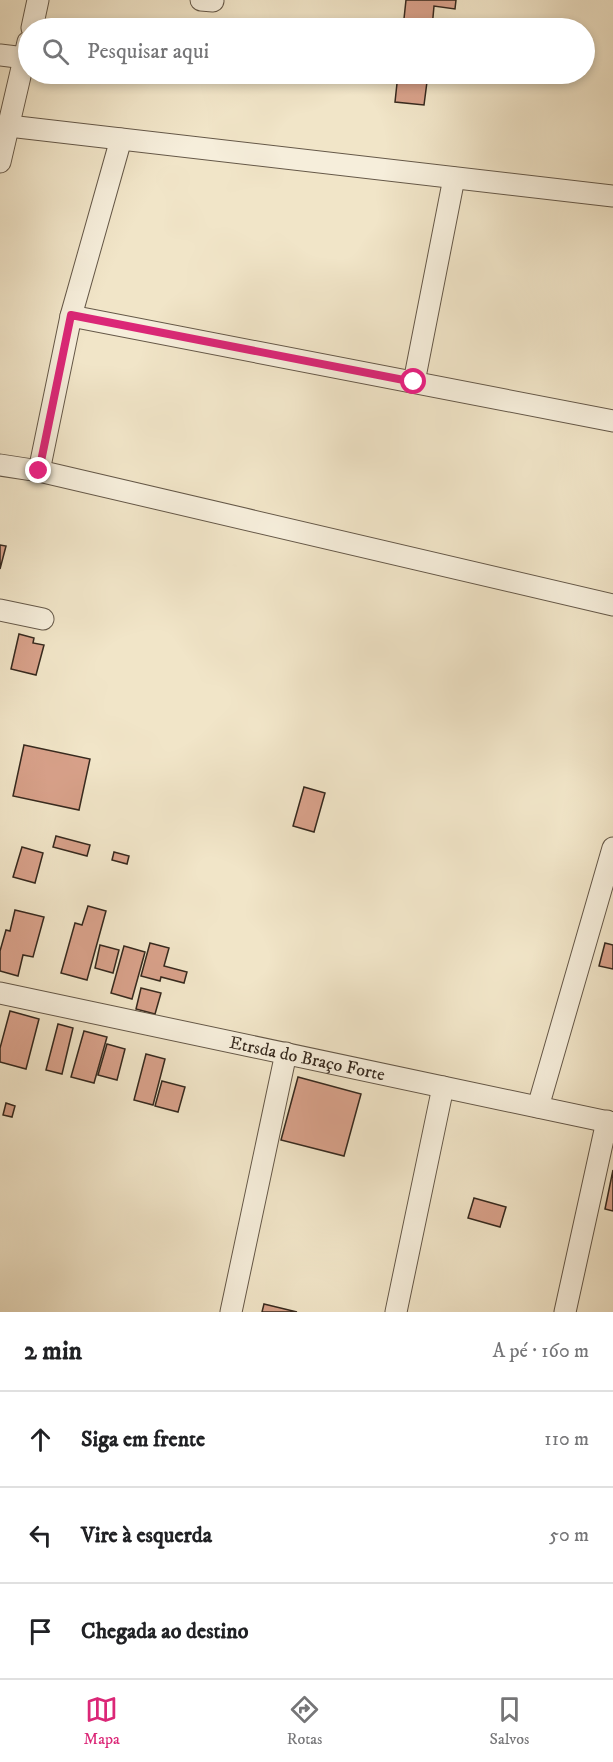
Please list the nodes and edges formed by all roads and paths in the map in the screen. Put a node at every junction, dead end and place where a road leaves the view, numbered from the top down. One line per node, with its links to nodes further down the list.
1 (38, 0): 2 (street)
2 (34, 18)
3 (18, 52): 4 (street)
4 (0, 55)
5 (19, 84): 6 (street)
6 (9, 126): 7 (street); 8 (street)
7 (121, 139): 9 (street); 11 (street)
8 (0, 162)
9 (454, 178): 10 (street); 12 (street)
10 (613, 196)
11 (71, 315): 12 (street); 15 (street)
12 (414, 382): 13 (street)
13 (613, 421)
14 (0, 465): 15 (street)
15 (39, 471): 16 (street)
16 (613, 605)
17 (0, 610): 18 (street)
18 (43, 619)
19 (613, 848): 23 (street)
20 (0, 993): 21 (street, Etrsda do Braço Forte)
21 (286, 1053): 22 (street, Etrsda do Braço Forte); 25 (street)
22 (443, 1087): 23 (street, Etrsda do Braço Forte); 26 (street)
23 (538, 1107): 24 (street, Etrsda do Braço Forte)
24 (610, 1122): 27 (street)
25 (231, 1312)
26 (396, 1312)
27 (564, 1312)

